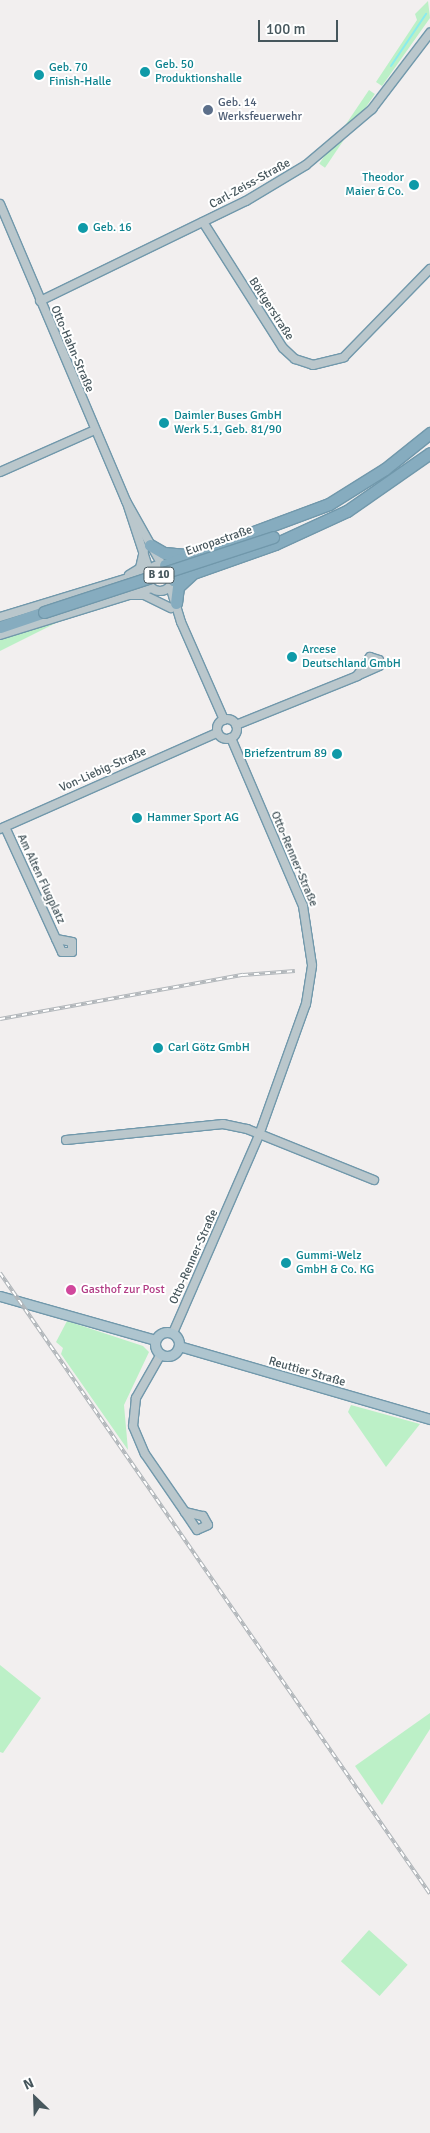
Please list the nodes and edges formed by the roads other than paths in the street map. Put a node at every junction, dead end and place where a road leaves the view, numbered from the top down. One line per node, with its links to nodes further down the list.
1 (430, 34): 3 (street, Carl-Zeiss-Straße)
2 (0, 204): 5 (street, Otto-Hahn-Straße)
3 (203, 222): 4 (street, Böttgerstraße); 5 (street, Carl-Zeiss-Straße)
4 (430, 269)
5 (40, 301): 6 (street, Otto-Hahn-Straße)
6 (95, 430): 10 (street); 11 (street, Otto-Hahn-Straße)
7 (430, 433): 12 (highway)
8 (430, 444): 22 (highway, Europastraße / B 10, bridge)
9 (430, 453): 14 (highway, B 10)
10 (0, 472)
11 (147, 547): 12 (highway); 13 (street, Otto-Hahn-Straße); 15 (street, Otto-Hahn-Straße); 16 (street)
12 (196, 555): 13 (highway)
13 (164, 565): 15 (street); 17 (street, Otto-Hahn-Straße)
14 (204, 569): 17 (highway, B 10); 20 (highway, B 10)
15 (149, 571): 16 (street, B 10); 18 (street, Otto-Hahn-Straße)
16 (116, 580): 21 (street, B 10)
17 (172, 583): 18 (street); 20 (street)
18 (155, 589): 19 (street); 20 (street)
19 (122, 596): 20 (street); 23 (street)
20 (173, 606): 25 (street)
21 (0, 617)
22 (0, 627)
23 (0, 635)
24 (357, 676): 26 (street)
25 (224, 720): 26 (street); 27 (street)
26 (236, 725): 28 (street)
27 (217, 733): 28 (street); 29 (street, Von-Liebig-Straße)
28 (232, 738): 31 (street, Otto-Renner-Straße)
29 (2, 828): 30 (street, Am Alten Flugplatz)
30 (56, 939)
31 (259, 1135): 32 (street); 33 (street); 35 (street, Otto-Renner-Straße)
32 (66, 1140)
33 (374, 1180)
34 (0, 1296): 36 (main road)
35 (173, 1333): 36 (main road); 37 (main road)
36 (155, 1340): 38 (main road)
37 (179, 1346): 38 (main road); 39 (main road, Reuttier Straße)
38 (161, 1354): 40 (street)
39 (430, 1419)
40 (184, 1512)

